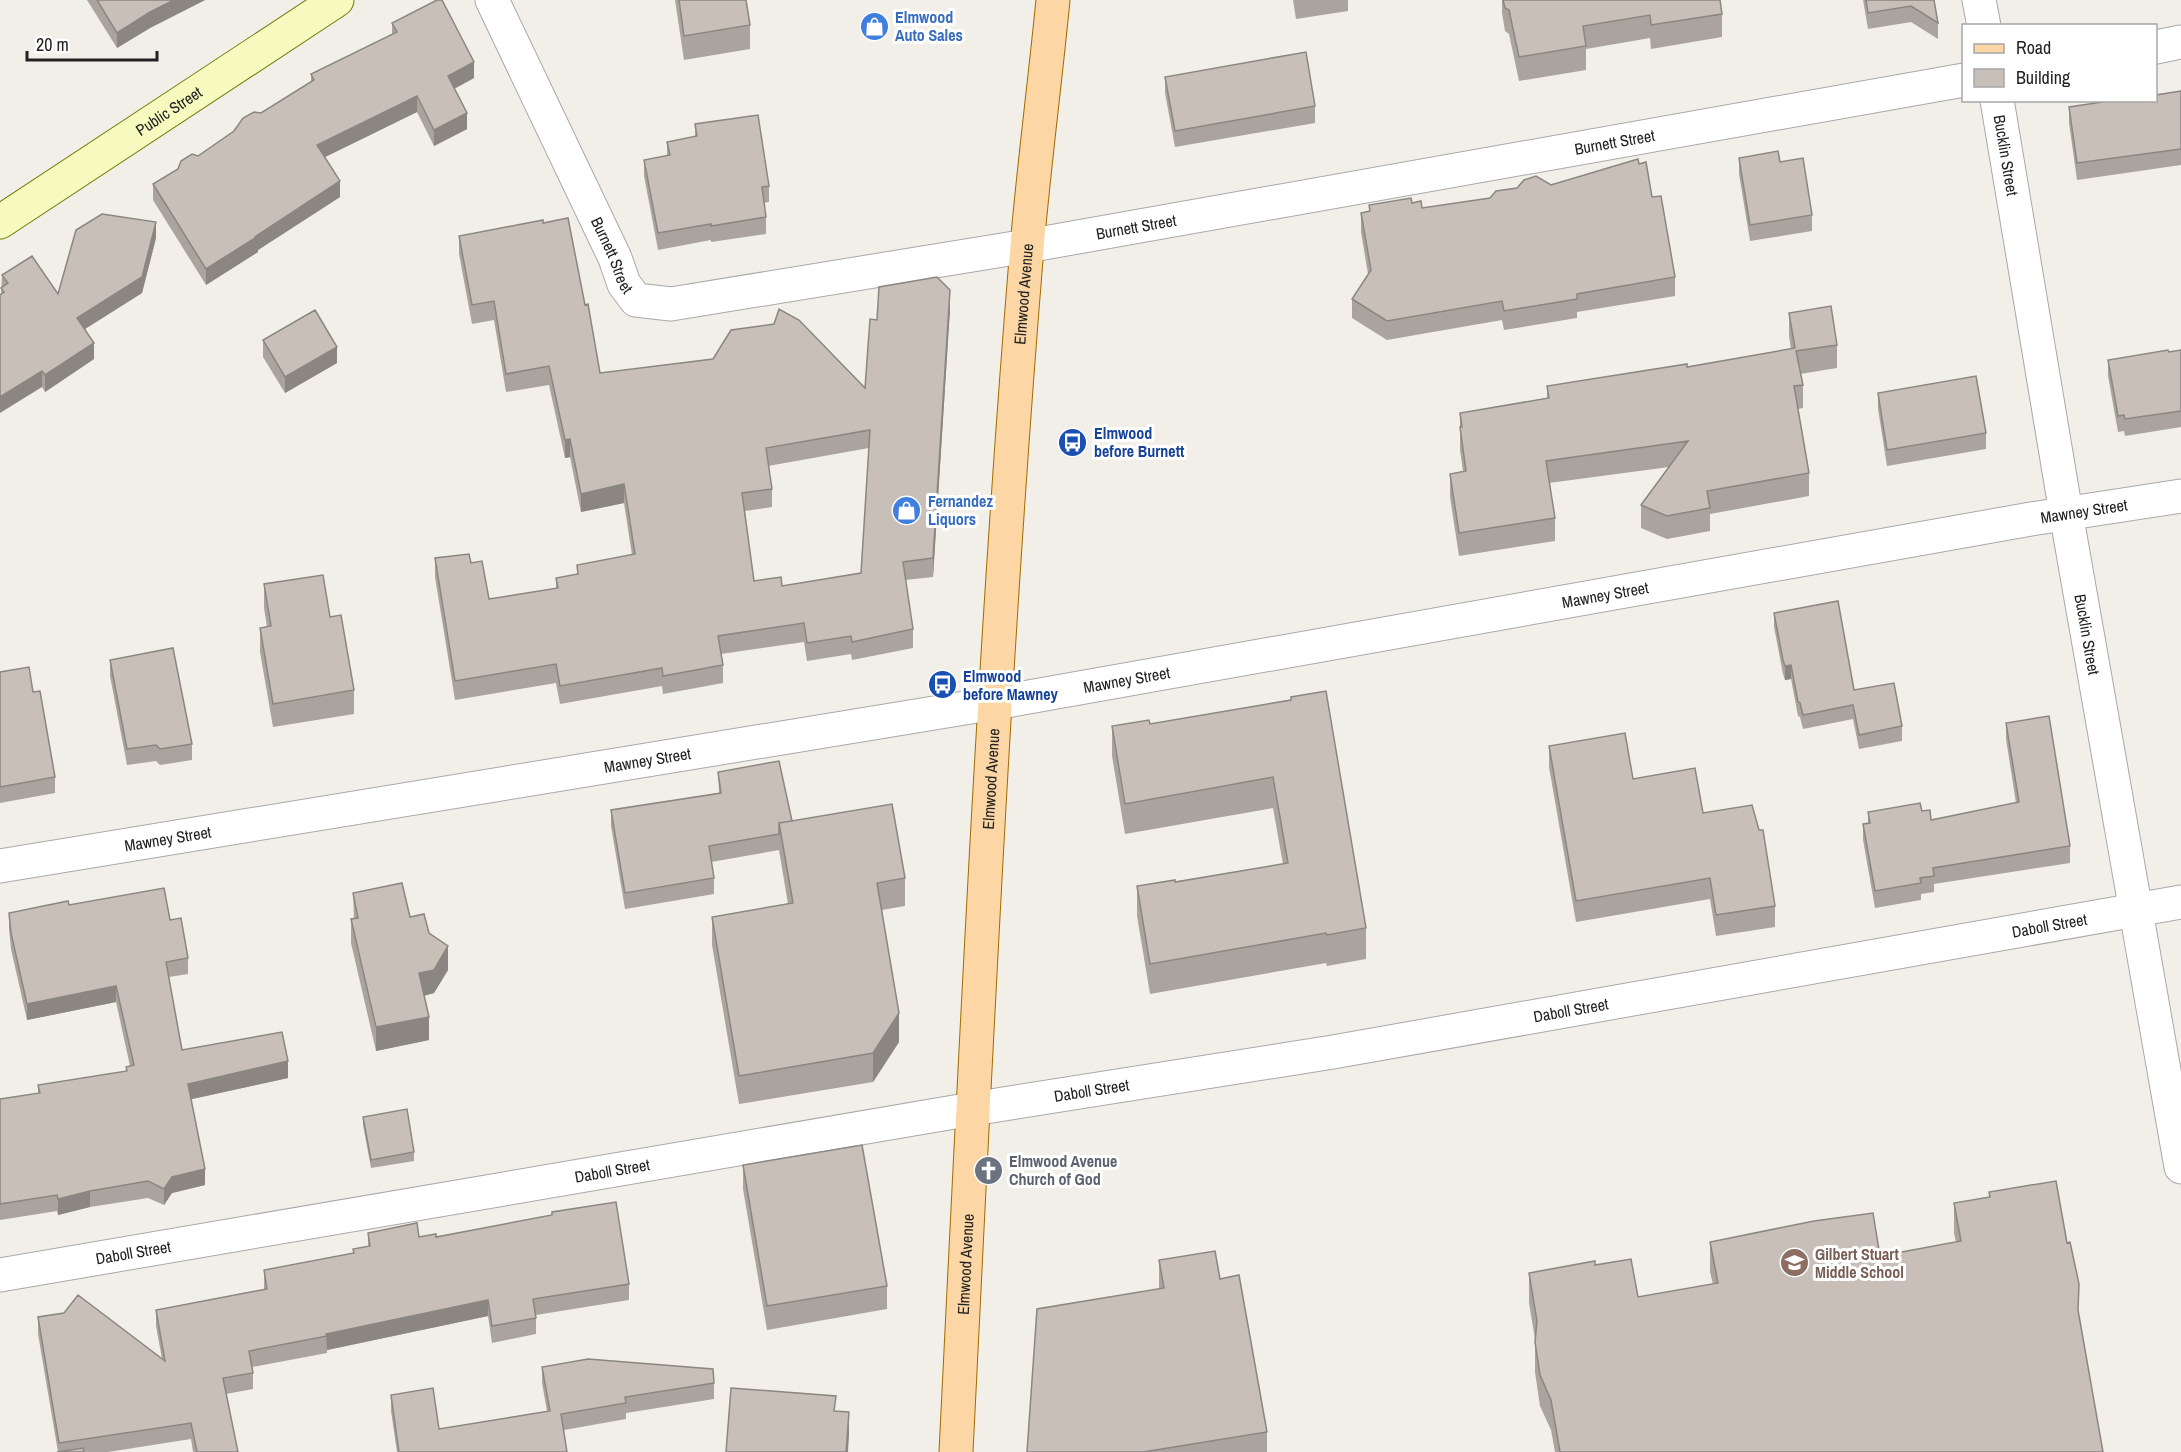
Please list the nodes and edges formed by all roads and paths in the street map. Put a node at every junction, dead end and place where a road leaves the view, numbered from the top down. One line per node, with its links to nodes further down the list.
1 (337, 0): 10 (main road, Public Street)
2 (492, 0): 11 (street, Burnett Street)
3 (1053, 0): 11 (main road, Elmwood Avenue)
4 (1979, 0): 5 (street)
5 (1984, 24)
6 (2181, 42): 7 (street)
7 (2157, 47)
8 (1962, 80): 11 (street, Burnett Street)
9 (1997, 102): 13 (street, Bucklin Street)
10 (0, 222)
11 (1027, 246): 14 (main road, Elmwood Avenue)
12 (2181, 496): 13 (street, Mawney Street)
13 (2066, 513): 14 (street, Mawney Street); 17 (street, Bucklin Street)
14 (995, 703): 15 (street, Mawney Street); 18 (main road, Elmwood Avenue)
15 (0, 866)
16 (2181, 902): 17 (street, Daboll Street)
17 (2136, 910): 18 (street, Daboll Street); 19 (street, Bucklin Street)
18 (972, 1109): 20 (street, Daboll Street); 21 (main road, Elmwood Avenue)
19 (2181, 1167)
20 (0, 1275)
21 (956, 1452)

